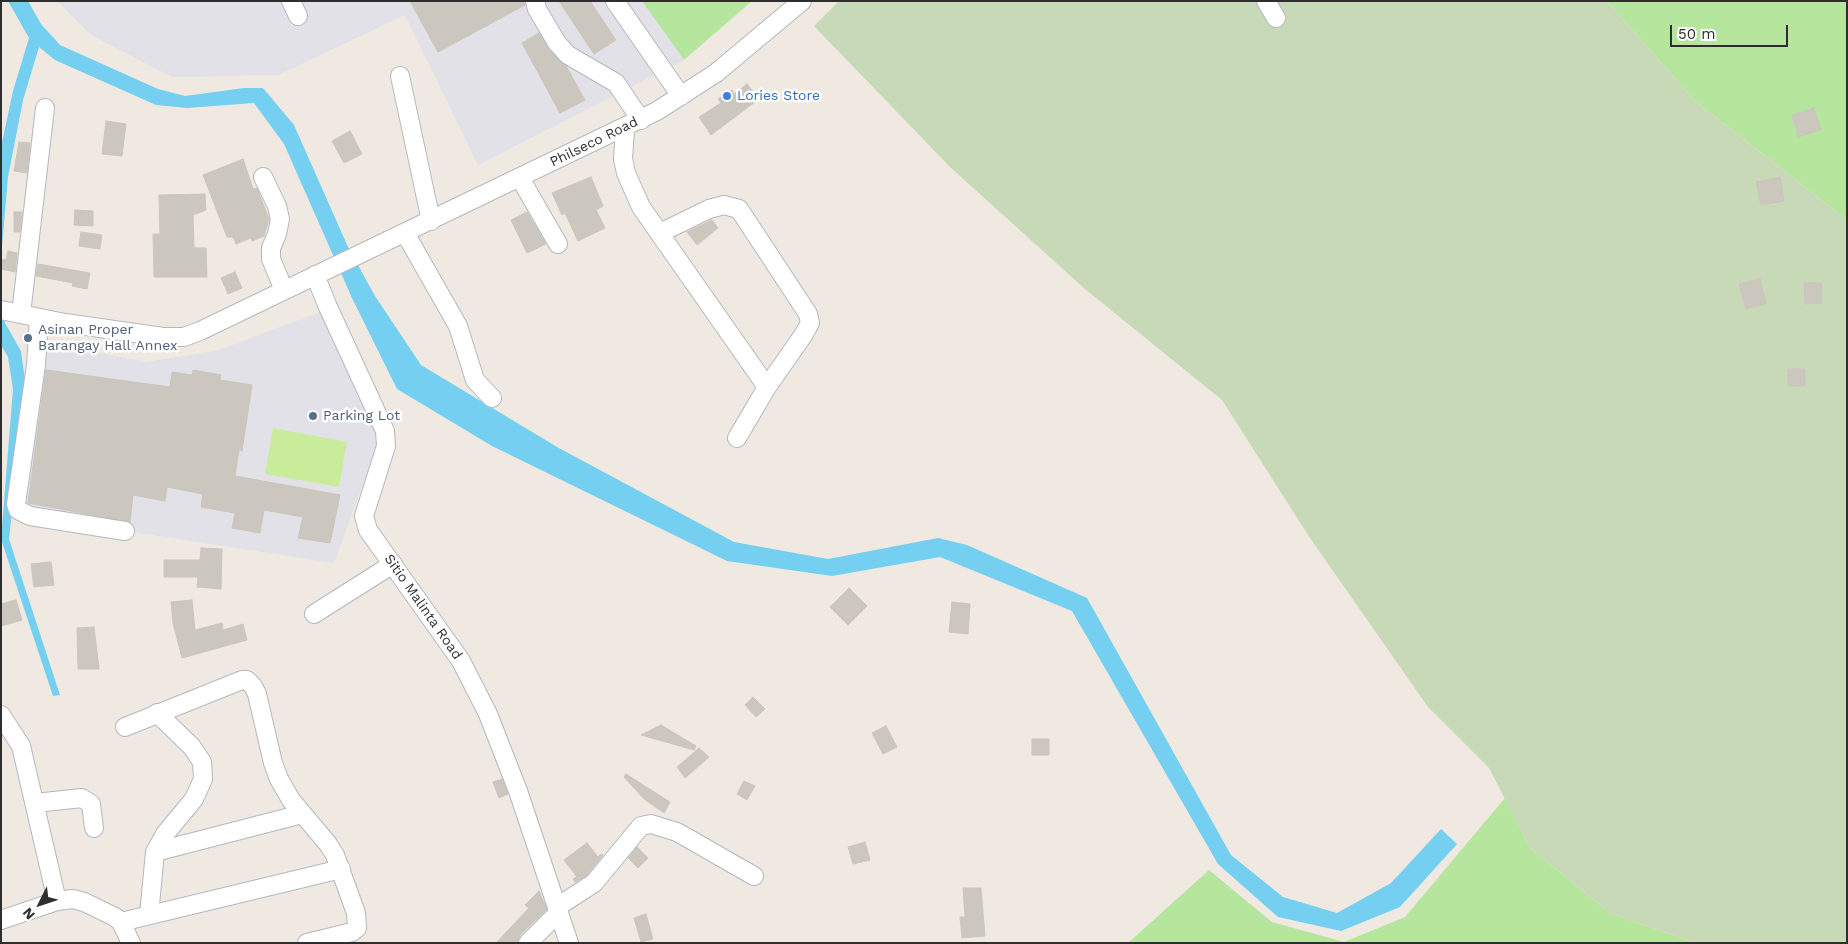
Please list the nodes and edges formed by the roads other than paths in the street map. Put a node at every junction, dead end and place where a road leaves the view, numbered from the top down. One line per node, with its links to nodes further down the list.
1 (535, 1): 9 (street)
2 (616, 1): 7 (street)
3 (802, 1): 7 (street, Philseco Road)
4 (1266, 1): 5 (street)
5 (1276, 18)
6 (400, 76): 13 (street)
7 (681, 96): 9 (street, Philseco Road)
8 (45, 108): 19 (street)
9 (641, 120): 10 (street, Philseco Road)
10 (625, 129): 12 (street, Philseco Road); 15 (street)
11 (263, 177): 18 (street)
12 (520, 178): 13 (street, Philseco Road); 16 (street)
13 (431, 220): 14 (street, Philseco Road)
14 (405, 233): 17 (street, Philseco Road); 22 (street)
15 (660, 233): 21 (street); 21 (street)
16 (558, 244)
17 (319, 274): 18 (street, Philseco Road); 25 (street, Sitio Malinta Road)
18 (284, 290): 20 (street, Philseco Road)
19 (10, 312): 20 (street, Philseco Road)
20 (39, 318): 24 (street)
21 (767, 387): 23 (street)
22 (492, 398)
23 (737, 438)
24 (125, 531)
25 (393, 564): 26 (street); 37 (street, Sitio Malinta Road)
26 (314, 614)
27 (158, 713): 29 (street); 31 (street); 33 (street)
28 (1, 715): 30 (street)
29 (125, 727)
30 (35, 803): 32 (street); 36 (street)
31 (302, 814): 33 (street); 34 (street)
32 (94, 828)
33 (155, 852): 38 (street)
34 (341, 869): 38 (street); 42 (street)
35 (754, 876): 37 (street)
36 (57, 901): 39 (street); 40 (street)
37 (558, 910): 43 (street); 44 (street, Sitio Malinta Road)
38 (149, 915): 40 (street)
39 (1, 920)
40 (121, 922): 41 (street)
41 (131, 943)
42 (308, 943)
43 (528, 943)
44 (569, 943)

